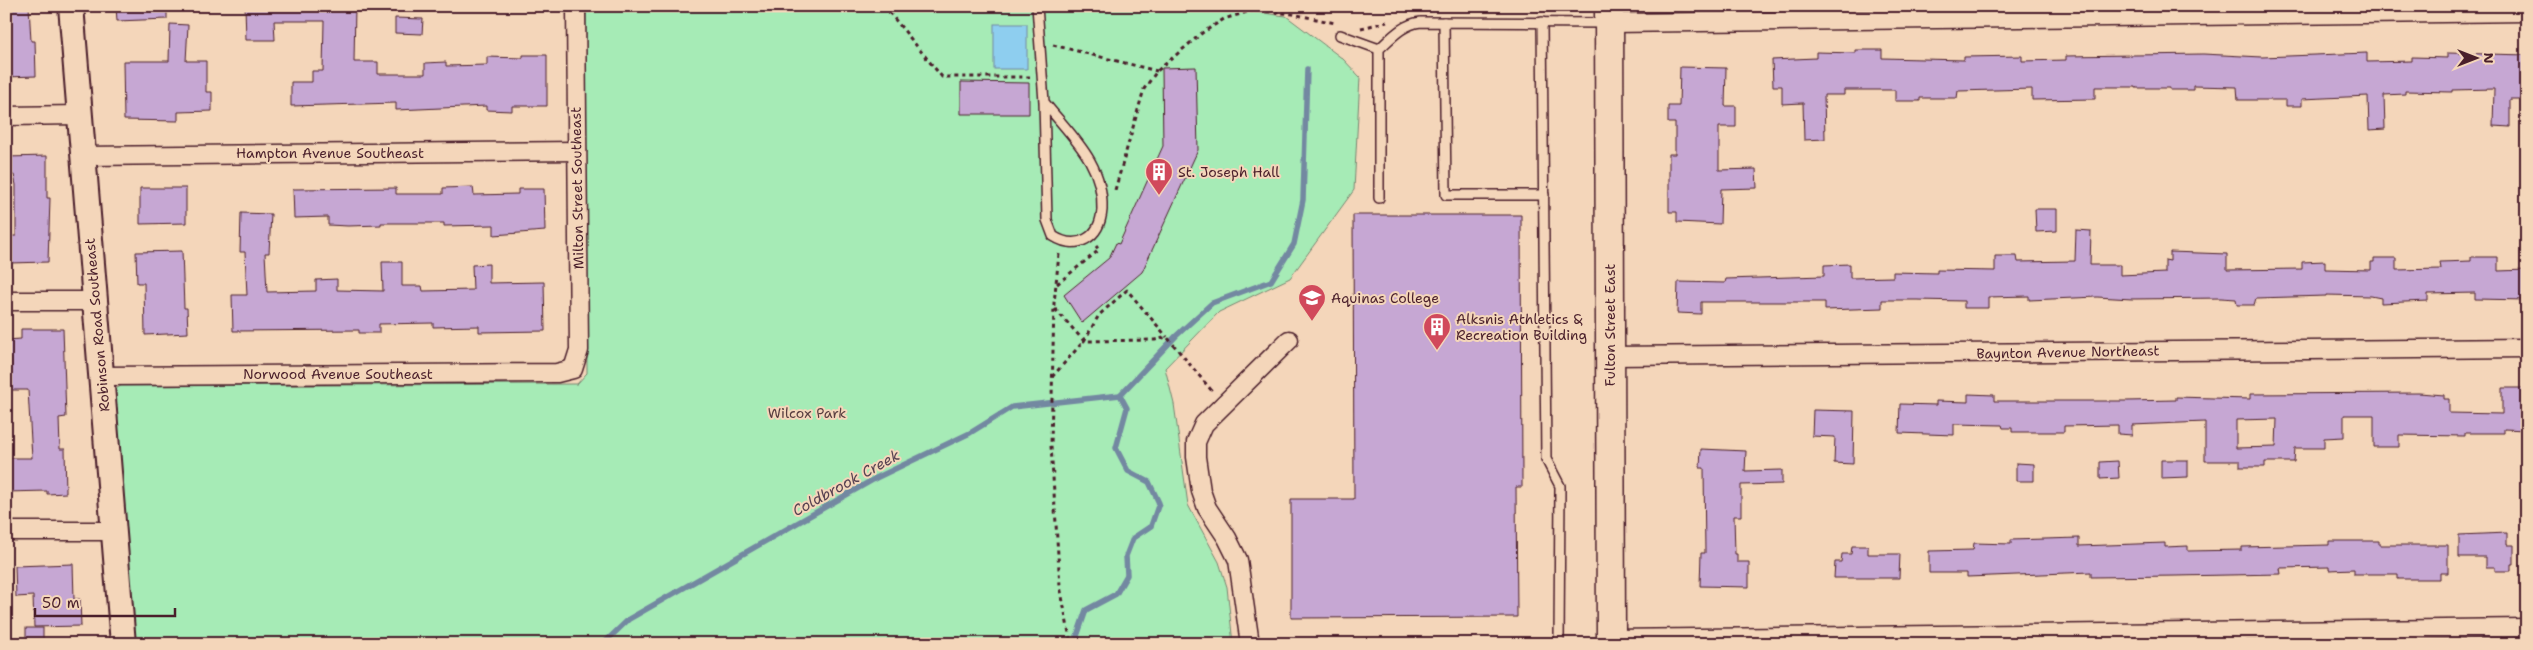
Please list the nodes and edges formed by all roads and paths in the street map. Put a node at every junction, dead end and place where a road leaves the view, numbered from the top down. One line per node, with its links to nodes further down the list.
1 (72, 6): 18 (main road, Robinson Road Southeast)
2 (576, 6): 20 (street, Milton Street Southeast)
3 (884, 6): 16 (path)
4 (1038, 6): 13 (lane)
5 (2527, 12): 6 (street)
6 (1609, 15): 9 (lane); 35 (main road, Fulton Street East)
7 (1388, 21): 11 (path)
8 (1444, 22): 9 (lane); 14 (lane); 23 (lane)
9 (1542, 22): 23 (lane)
10 (1343, 25): 15 (path)
11 (1353, 27)
12 (1340, 35): 14 (lane)
13 (1039, 41): 15 (path); 16 (lane)
14 (1380, 49): 24 (lane)
15 (1156, 71): 22 (path)
16 (1042, 77): 17 (lane)
17 (1044, 102): 25 (lane); 26 (lane)
18 (80, 115): 19 (street); 21 (main road, Robinson Road Southeast)
19 (6, 116)
20 (577, 151): 21 (street, Hampton Avenue Southeast); 36 (street, Milton Street Southeast)
21 (84, 156): 28 (main road, Robinson Road Southeast)
22 (1114, 191)
23 (1544, 195): 47 (lane)
24 (1379, 198)
25 (1090, 236): 26 (lane); 27 (path)
26 (1061, 240): 27 (path)
27 (1057, 285): 30 (path)
28 (95, 300): 29 (street); 37 (main road, Robinson Road Southeast)
29 (6, 301)
30 (1054, 309): 33 (path); 38 (path)
31 (1167, 337): 33 (path); 33 (path); 39 (path)
32 (1289, 340): 39 (street)
33 (1084, 341): 38 (path)
34 (2527, 348): 35 (street, Baynton Avenue Northeast)
35 (1610, 356): 43 (main road, Fulton Street East)
36 (573, 369): 37 (street, Norwood Avenue Southeast)
37 (101, 376): 40 (main road, Robinson Road Southeast)
38 (1052, 378): 45 (path)
39 (1223, 404): 46 (street)
40 (114, 531): 41 (street); 44 (main road, Robinson Road Southeast)
41 (6, 532)
42 (2527, 628): 43 (street)
43 (1611, 641)
44 (123, 644)
45 (1071, 644)
46 (1250, 644)
47 (1559, 644)

